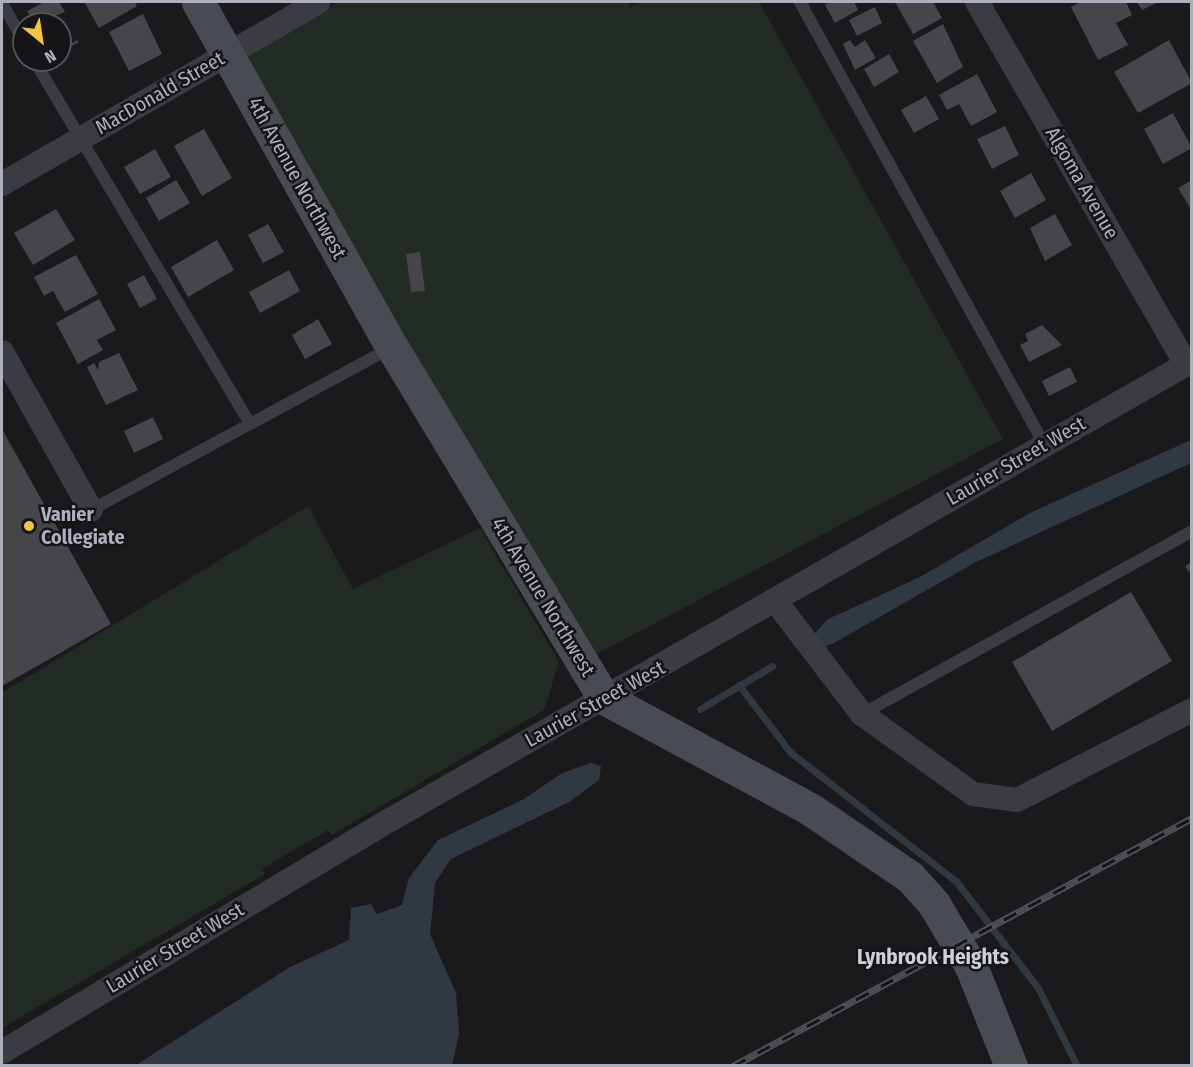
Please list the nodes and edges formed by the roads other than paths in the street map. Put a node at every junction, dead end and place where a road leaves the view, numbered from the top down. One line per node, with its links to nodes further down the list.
1 (198, 2): 7 (street, 4th Avenue Northwest)
2 (318, 2): 7 (street, MacDonald Street)
3 (800, 2): 15 (lane)
4 (977, 2): 13 (street, Algoma Avenue)
5 (2, 3): 6 (lane)
6 (12, 21)
7 (227, 54): 9 (street, MacDonald Street); 11 (street, 4th Avenue Northwest)
8 (41, 72): 9 (lane)
9 (79, 140): 10 (street, MacDonald Street); 14 (lane)
10 (2, 184)
11 (392, 347): 14 (lane); 19 (street, 4th Avenue Northwest)
12 (2, 352): 16 (street)
13 (1189, 363): 15 (street, Laurier Street West)
14 (250, 424): 16 (lane)
15 (1044, 444): 18 (street, Laurier Street West)
16 (91, 510)
17 (1191, 531): 21 (lane)
18 (777, 603): 19 (street, Laurier Street West); 21 (street)
19 (604, 698): 22 (street, Laurier Street West); 23 (street, 4th Avenue Northwest)
20 (1191, 710): 21 (street)
21 (862, 714)
22 (2, 1052)
23 (1011, 1065)

